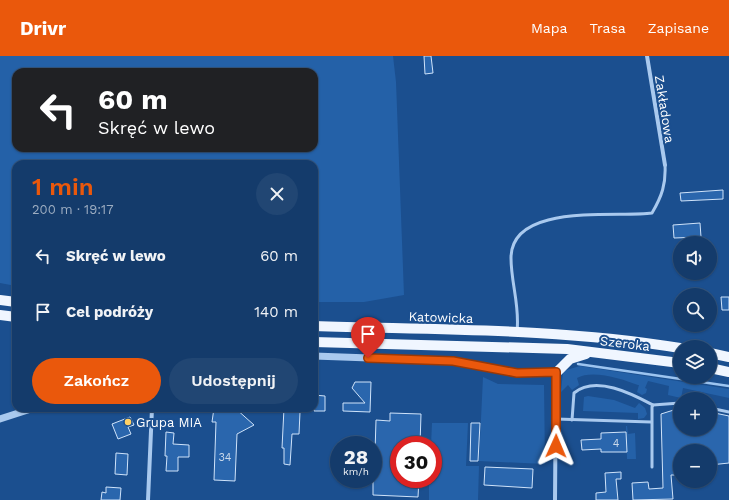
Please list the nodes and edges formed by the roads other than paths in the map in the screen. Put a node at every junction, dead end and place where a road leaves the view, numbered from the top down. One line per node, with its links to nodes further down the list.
1 (647, 56): 2 (street, Zakładowa)
2 (665, 165): 8 (lane)
3 (0, 300): 4 (main road)
4 (12, 302)
5 (0, 315): 6 (main road)
6 (12, 316)
7 (318, 326): 8 (main road, Katowicka)
8 (517, 332): 9 (main road, Katowicka)
9 (568, 335): 11 (main road, Szeroka)
10 (318, 342): 12 (main road, Szeroka)
11 (673, 347)
12 (596, 353): 16 (main road, Szeroka); 18 (main road)
13 (717, 354): 15 (main road)
14 (318, 356): 18 (street)
15 (729, 357)
16 (673, 362)
17 (717, 369): 19 (main road)
18 (556, 372): 27 (street)
19 (729, 372)
20 (673, 404): 21 (lane)
21 (653, 405): 28 (lane); 29 (lane)
22 (717, 409): 25 (lane)
23 (22, 412): 26 (street)
24 (152, 412): 31 (street)
25 (729, 412)
26 (0, 419)
27 (556, 420): 28 (lane); 32 (street)
28 (572, 420): 29 (lane)
29 (650, 422): 30 (lane)
30 (652, 467)
31 (148, 500)
32 (555, 500)

